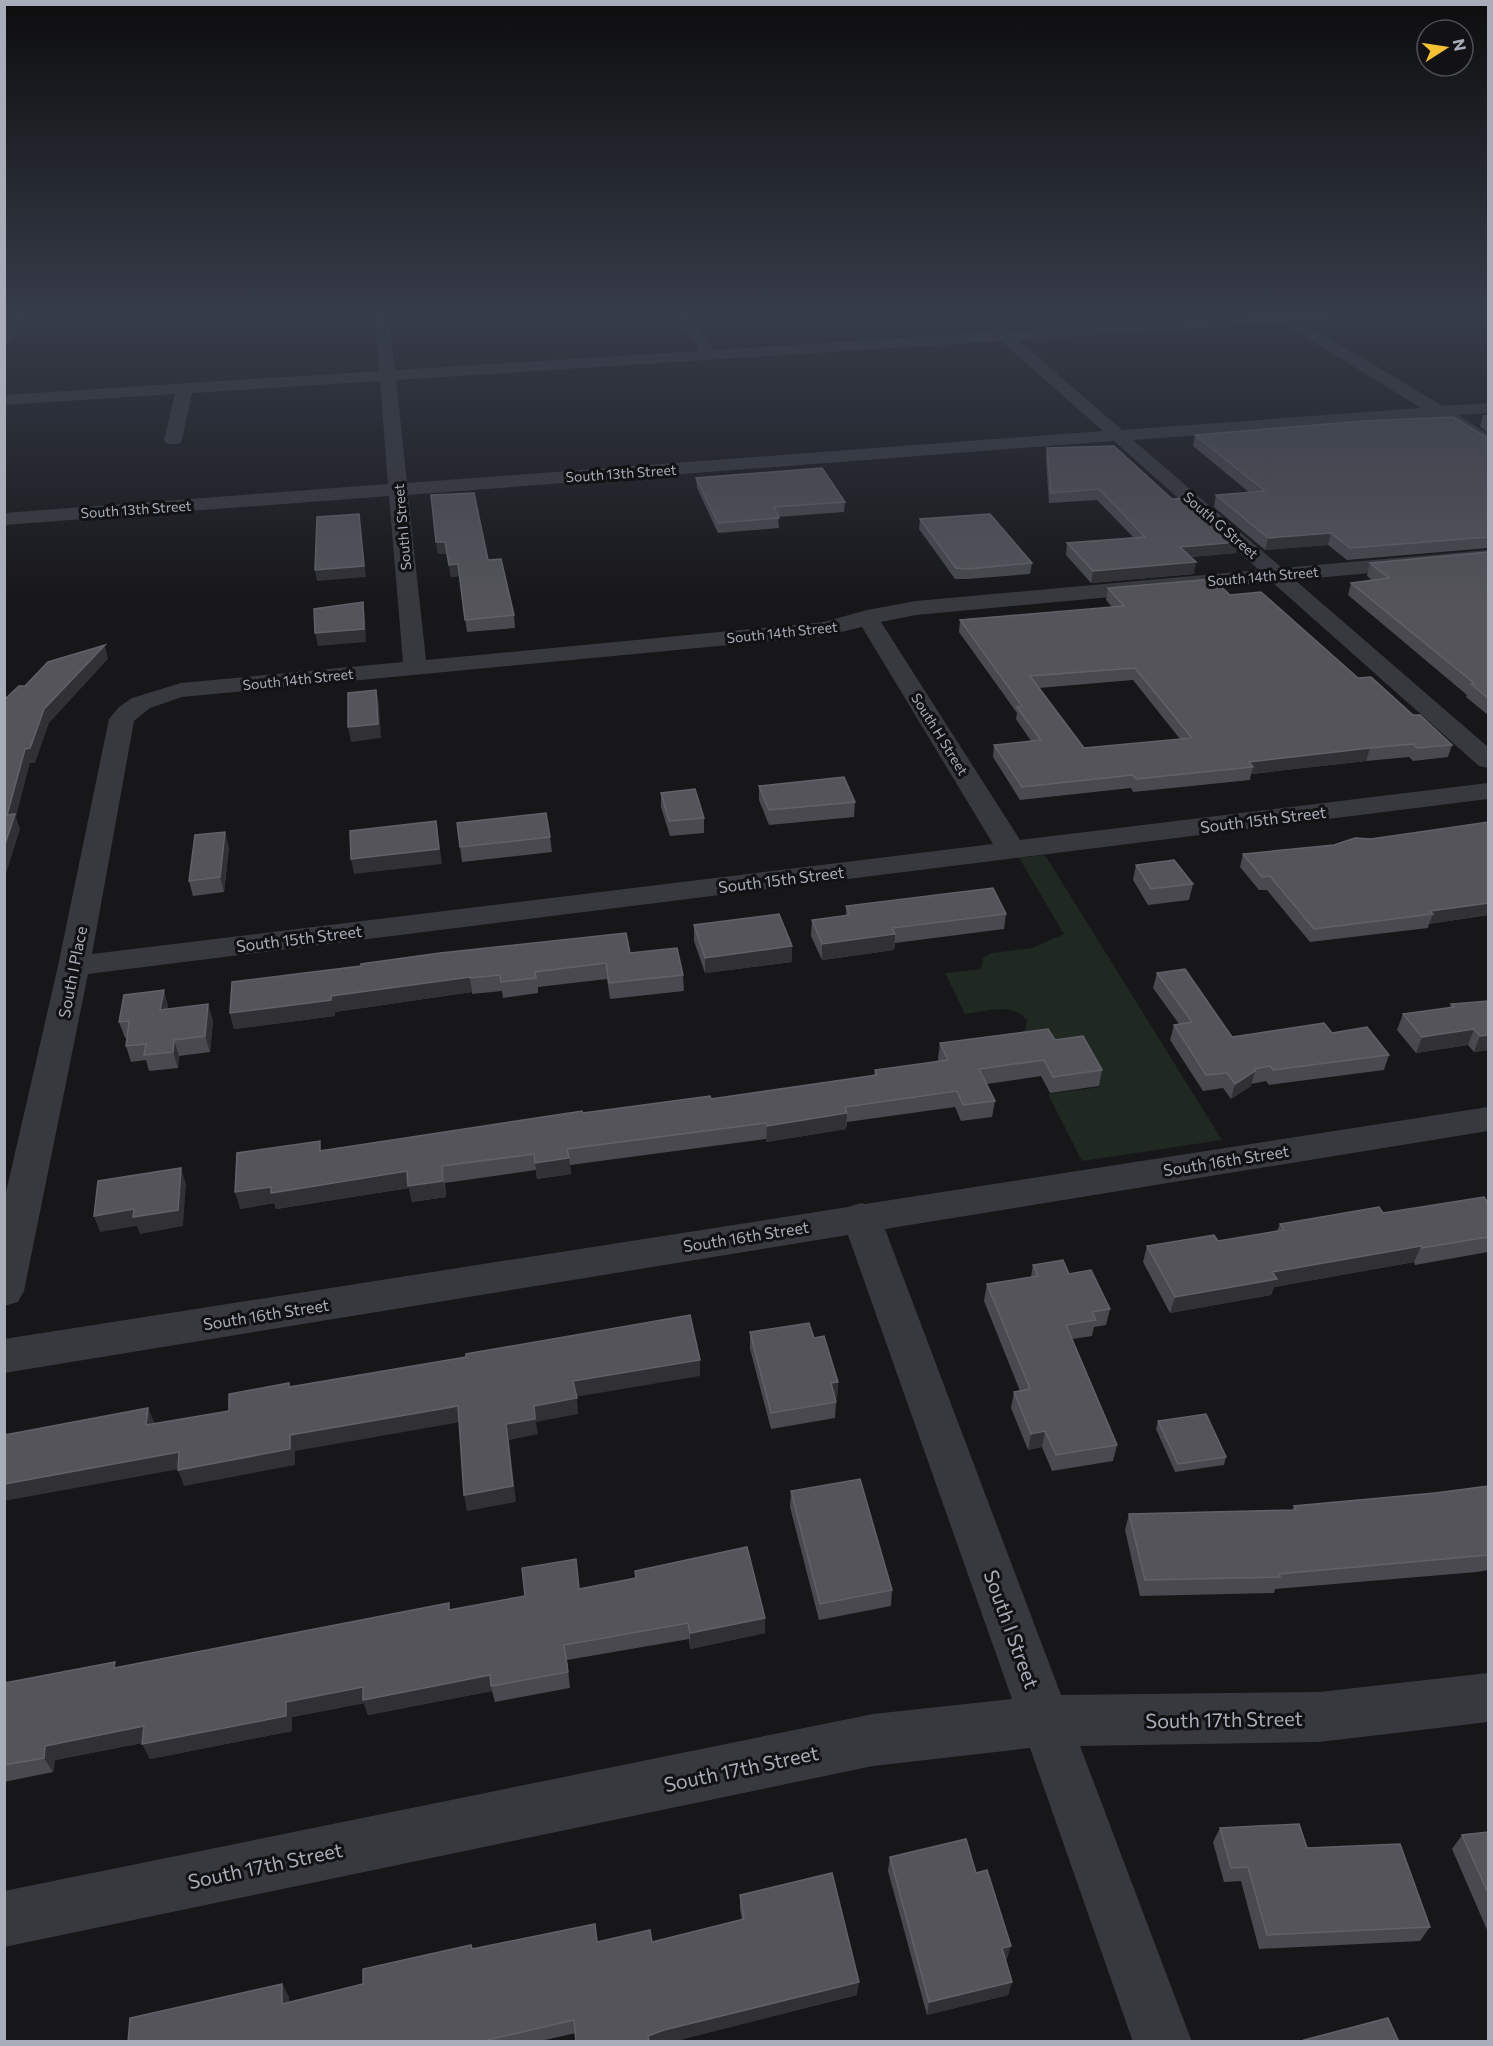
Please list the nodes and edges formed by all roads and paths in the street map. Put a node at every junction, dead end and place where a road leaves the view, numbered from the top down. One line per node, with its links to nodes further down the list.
1 (180, 410): 7 (street)
2 (391, 410): 9 (street, South I Street)
3 (1090, 410): 6 (street, South G Street)
4 (1448, 410): 5 (street, South 13th Street)
5 (1440, 411): 6 (street, South 13th Street); 8 (street)
6 (1119, 436): 9 (street, South 13th Street); 12 (street, South G Street)
7 (173, 440)
8 (1488, 441)
9 (398, 489): 10 (street, South 13th Street); 14 (street, South I Street)
10 (4, 519)
11 (1488, 556): 12 (street, South 14th Street)
12 (1279, 575): 13 (street, South 14th Street); 16 (street, South G Street)
13 (867, 617): 14 (street, South 14th Street); 18 (street, South H Street)
14 (415, 668): 15 (street, South 14th Street)
15 (181, 690): 19 (street, South I Place)
16 (1488, 760)
17 (1488, 791): 18 (street, South 15th Street)
18 (1012, 851): 19 (street, South 15th Street)
19 (74, 966): 22 (street, South I Place)
20 (1488, 1119): 21 (street, South 16th Street)
21 (861, 1218): 23 (street, South 16th Street); 25 (street, South I Street)
22 (4, 1291)
23 (4, 1356)
24 (1488, 1697): 25 (street, South 17th Street)
25 (1046, 1721): 26 (street, South 17th Street); 27 (street, South I Street)
26 (4, 1918)
27 (1163, 2042)

